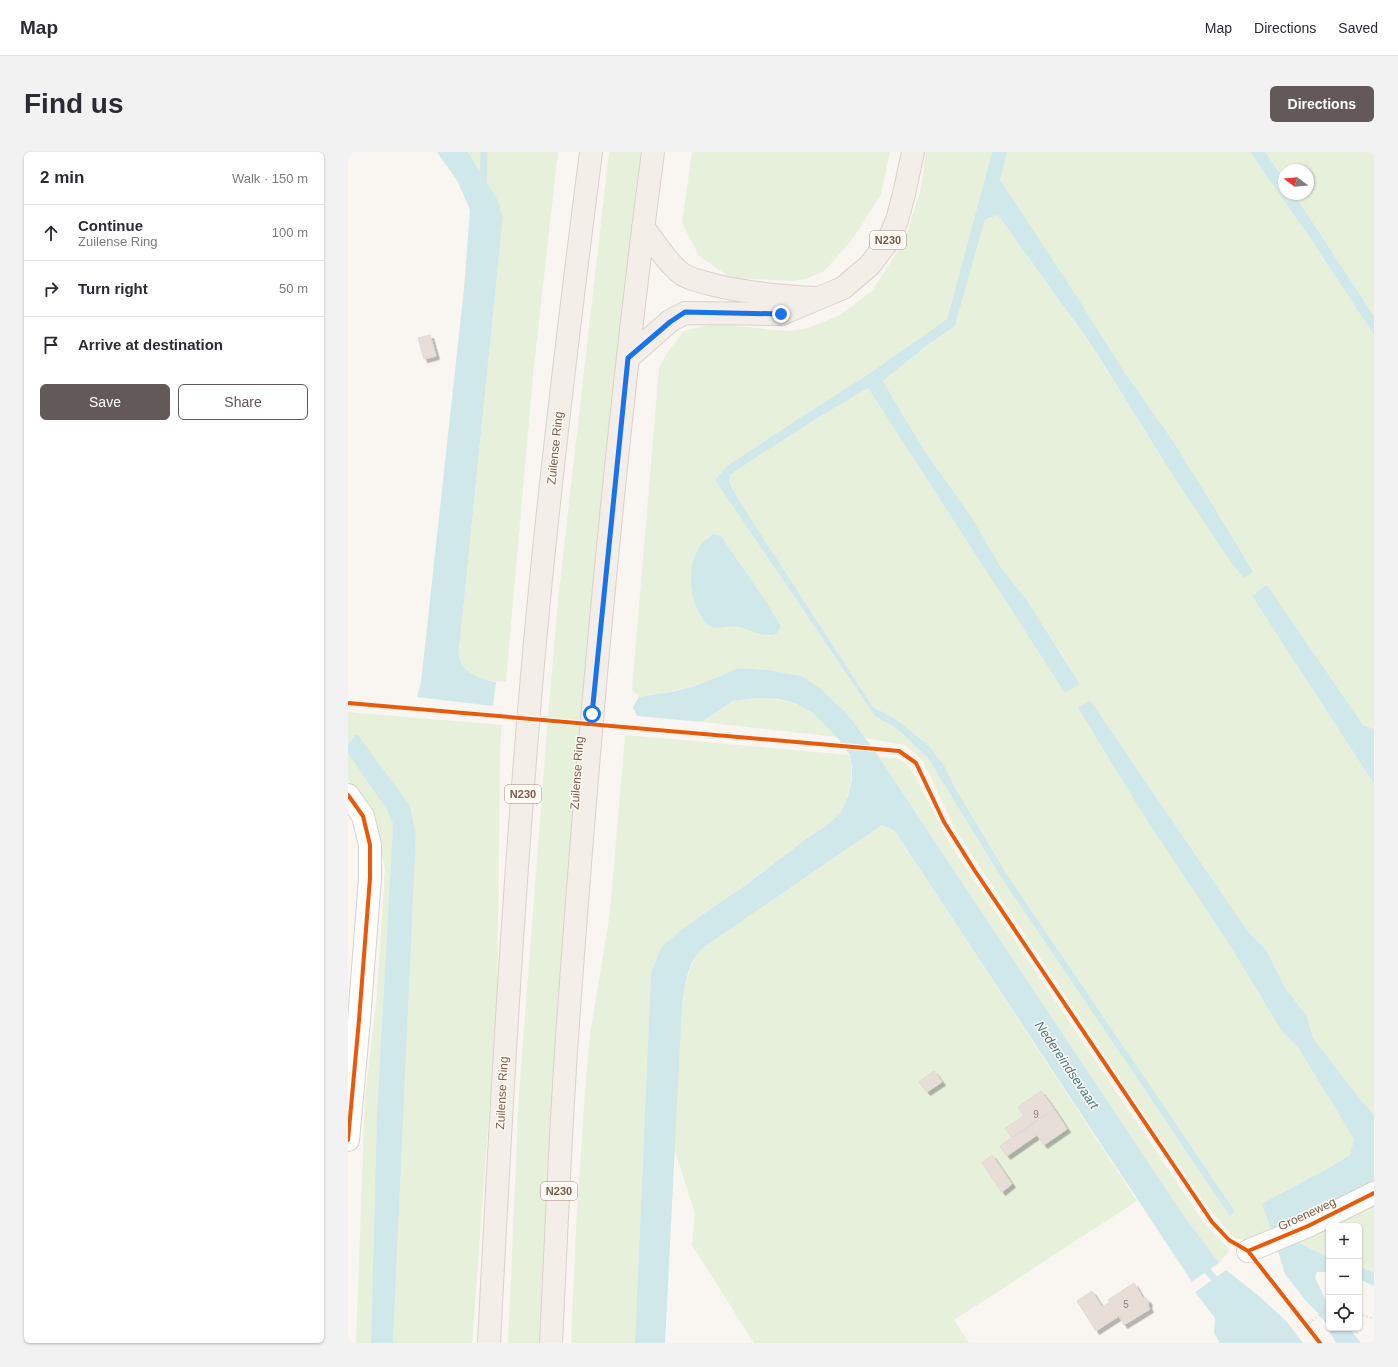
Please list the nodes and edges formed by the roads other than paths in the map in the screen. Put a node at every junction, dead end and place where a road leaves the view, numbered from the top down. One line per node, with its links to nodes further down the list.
1 (591, 152): 11 (main road, Zuilense Ring / N230)
2 (652, 152): 4 (main road, Zuilense Ring / N230)
3 (913, 152): 5 (main road, N230)
4 (643, 227): 5 (main road, N230); 6 (main road, Zuilense Ring / N230)
5 (821, 298): 6 (main road, N230)
6 (628, 358): 12 (main road, Zuilense Ring / N230)
7 (348, 795): 8 (street)
8 (348, 1140)
9 (1374, 1193): 10 (street, Groeneweg)
10 (1248, 1251)
11 (489, 1343)
12 (551, 1343)

